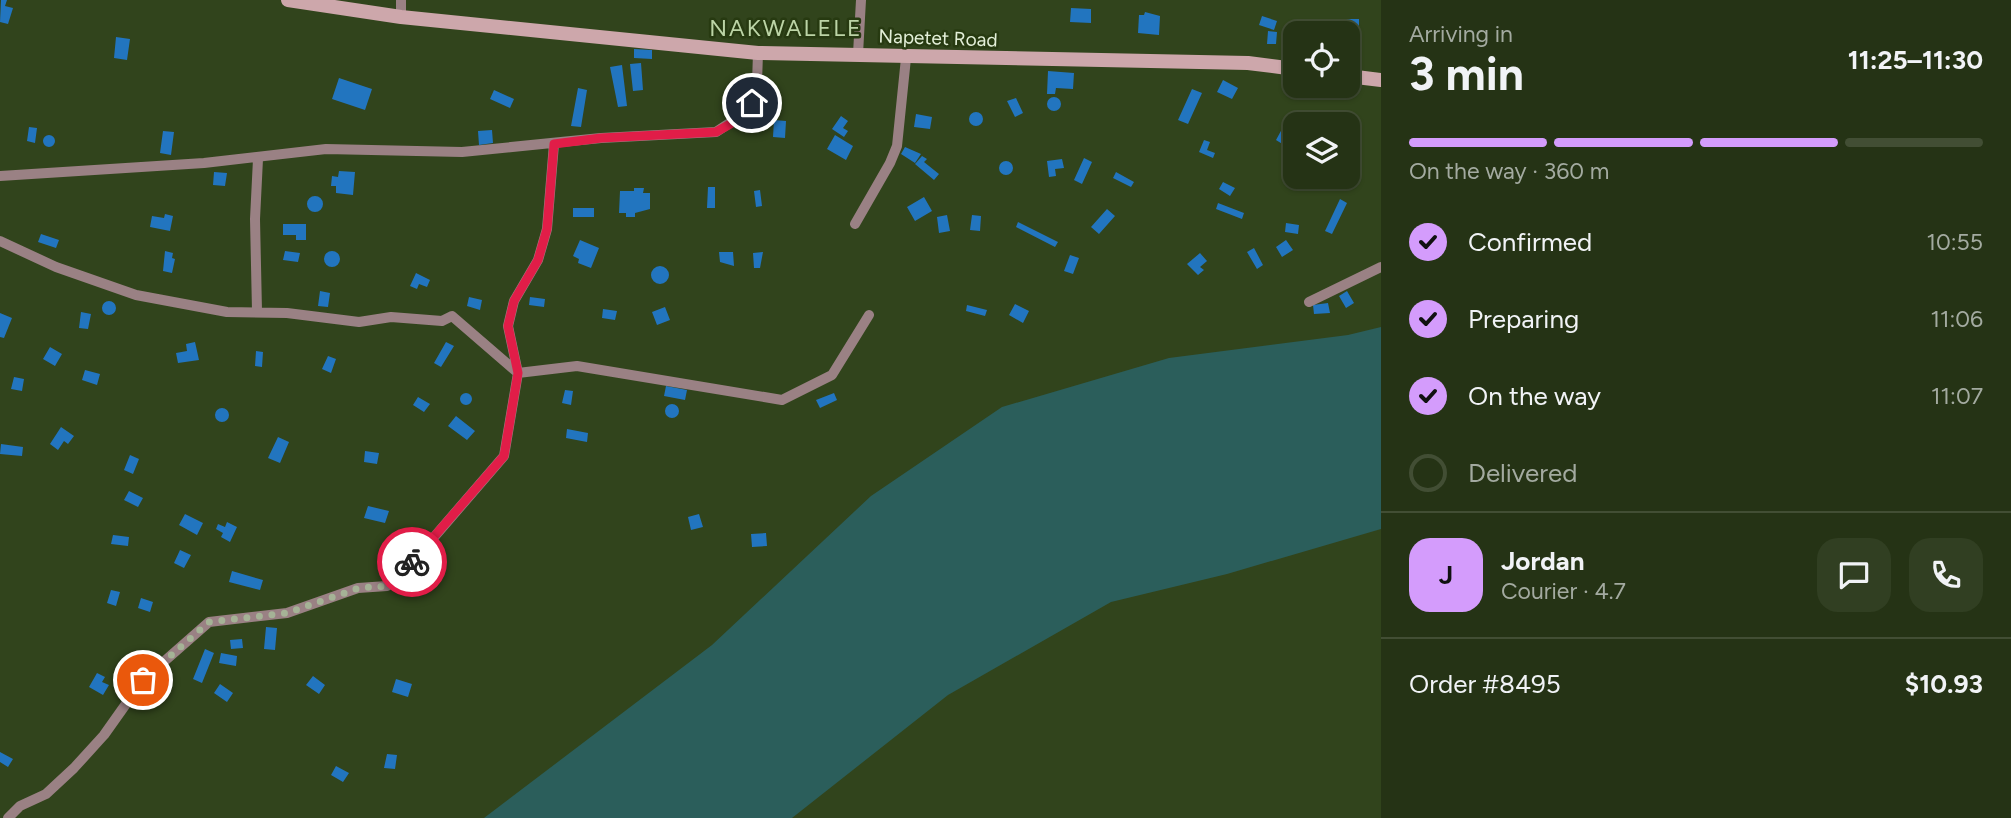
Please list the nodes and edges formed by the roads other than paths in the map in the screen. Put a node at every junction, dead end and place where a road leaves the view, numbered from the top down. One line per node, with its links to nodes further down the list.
1 (288, 0): 4 (main road, Napetet Road)
2 (401, 0): 4 (street)
3 (862, 0): 6 (street)
4 (401, 17): 5 (main road, Napetet Road)
5 (758, 53): 6 (main road, Napetet Road); 11 (street)
6 (858, 54): 7 (main road, Napetet Road)
7 (906, 58): 8 (main road, Napetet Road); 14 (street)
8 (1283, 67)
9 (1360, 77): 10 (main road)
10 (1381, 80)
11 (554, 144): 12 (street); 20 (street)
12 (258, 159): 13 (street); 18 (street)
13 (0, 176)
14 (855, 224)
15 (0, 241): 18 (street)
16 (1381, 267): 17 (street)
17 (1308, 302)
18 (257, 311): 20 (street)
19 (869, 315): 20 (street)
20 (518, 373): 21 (street)
21 (8, 818)

